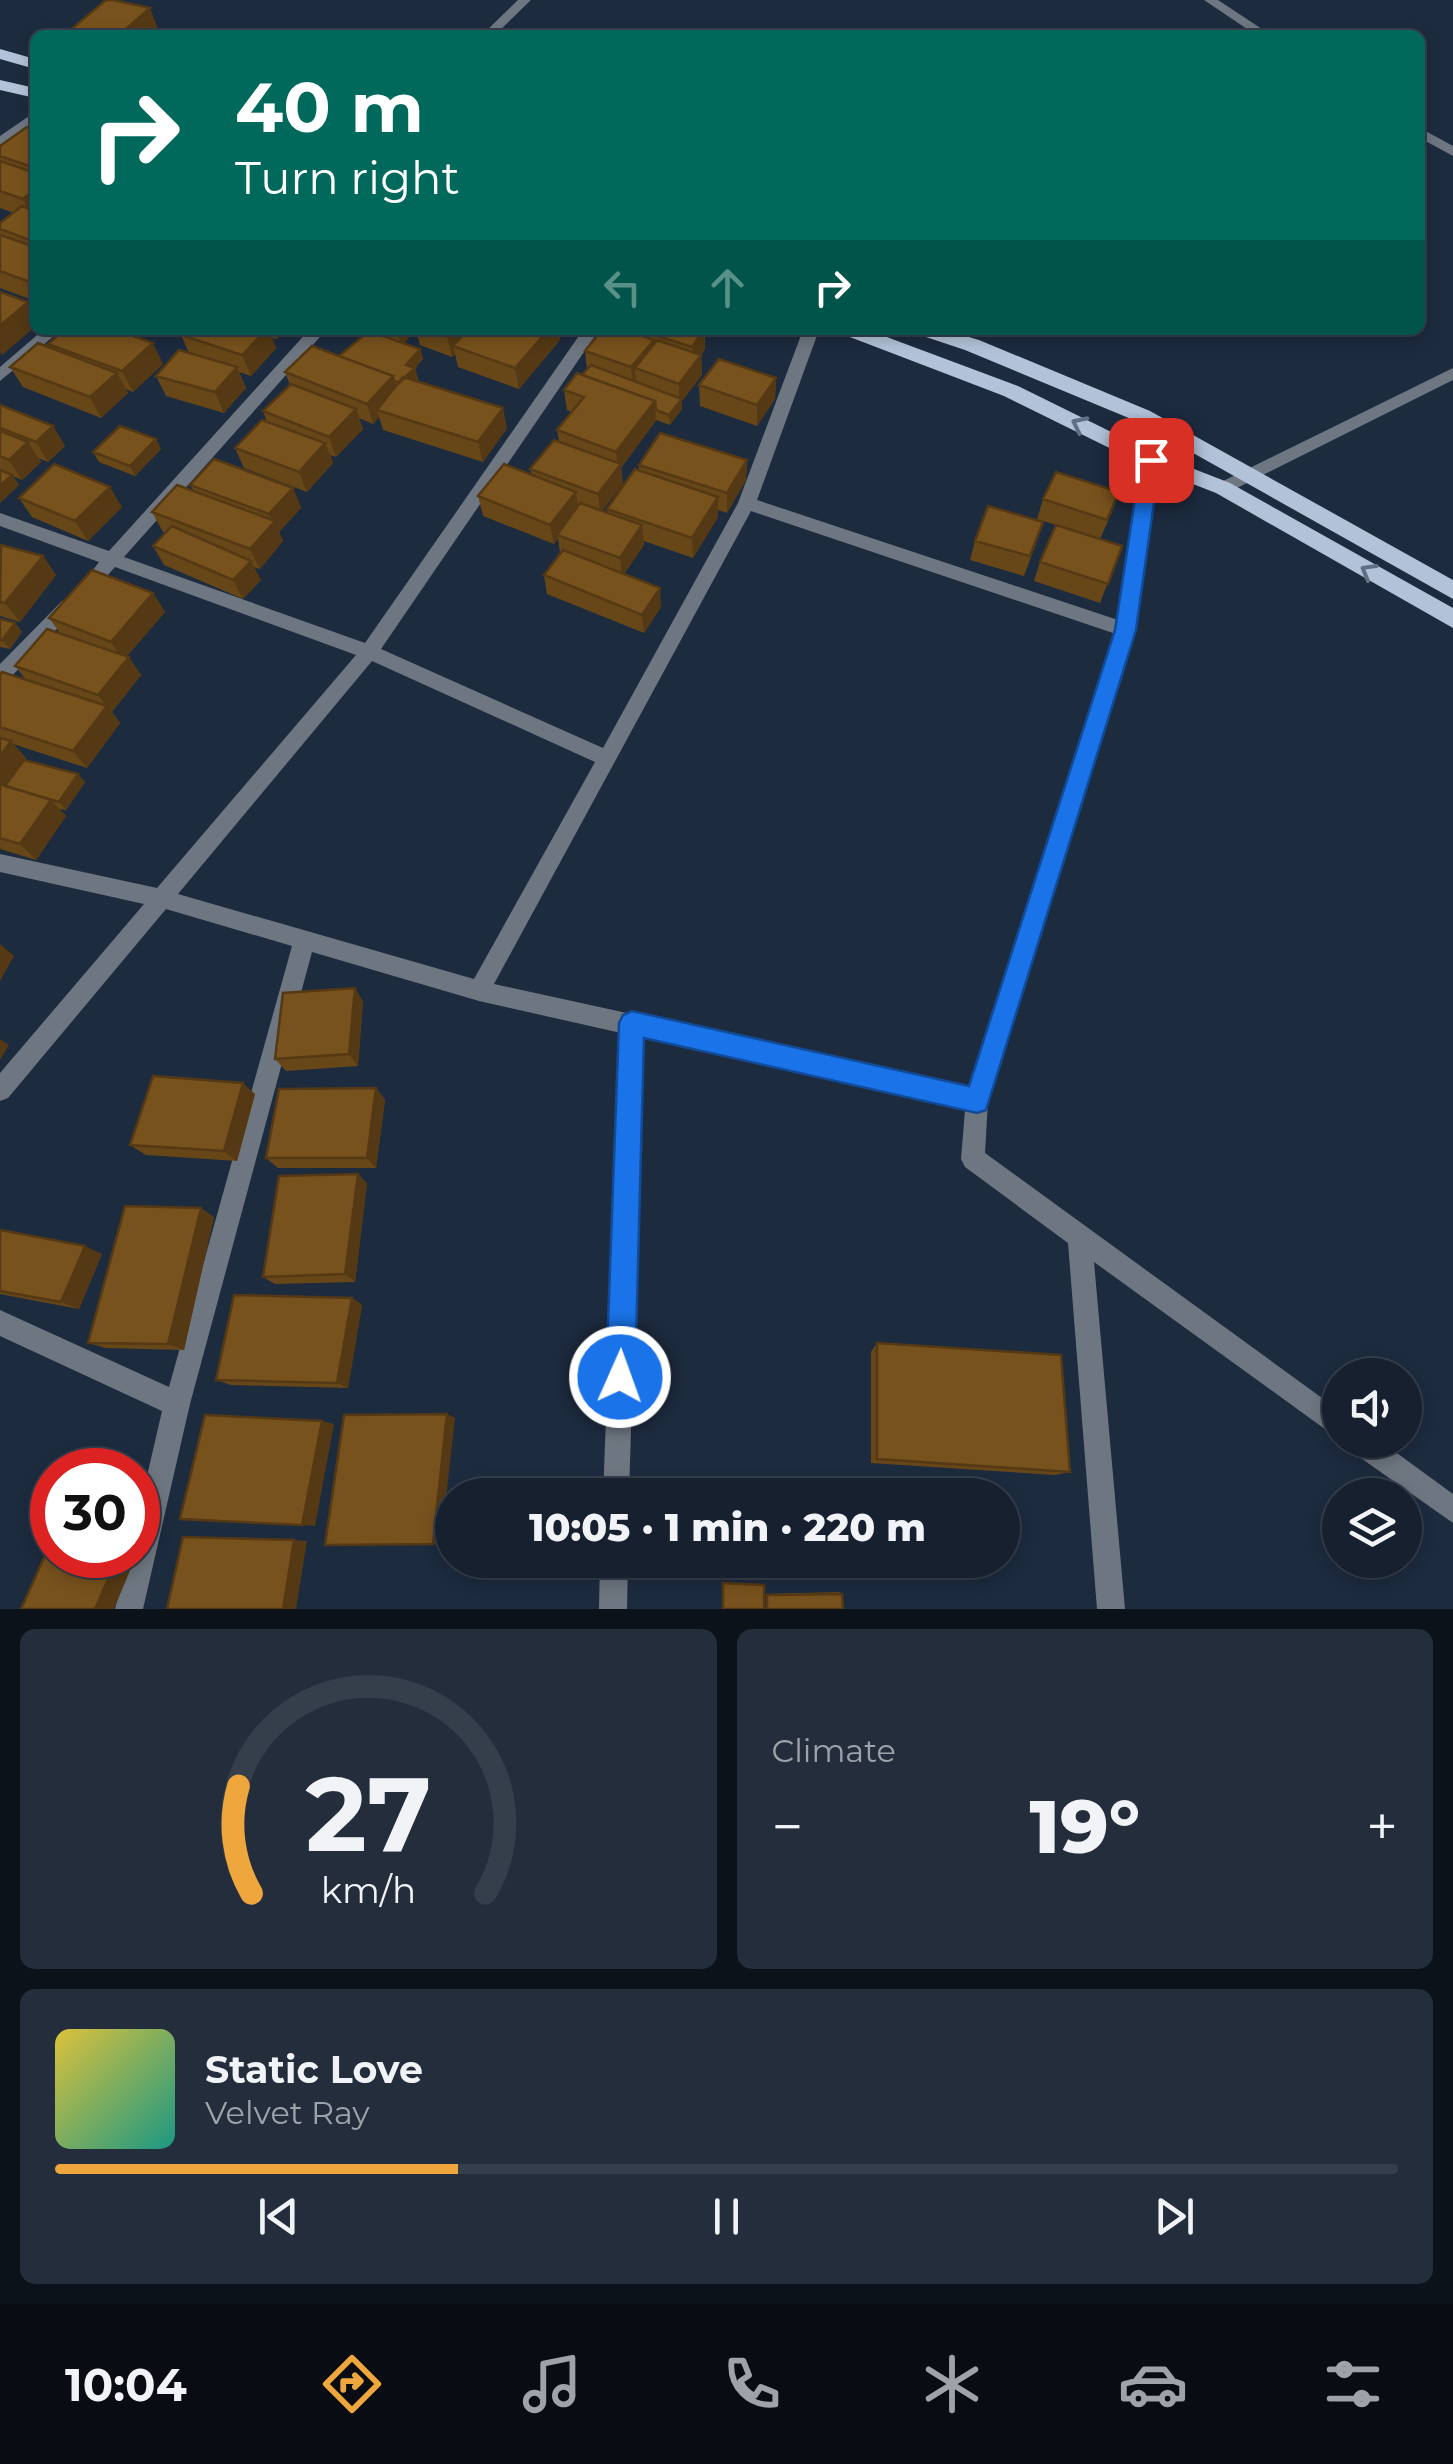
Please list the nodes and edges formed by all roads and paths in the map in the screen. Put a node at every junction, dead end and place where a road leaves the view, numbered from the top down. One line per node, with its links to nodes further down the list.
1 (525, 0): 3 (street)
2 (1210, 0): 4 (street)
3 (493, 30)
4 (1257, 30)
5 (0, 54): 6 (main road)
6 (30, 63)
7 (0, 85): 8 (main road)
8 (30, 92)
9 (30, 120): 11 (street)
10 (1425, 135): 12 (street)
11 (0, 143)
12 (1453, 152)
13 (47, 335): 20 (street)
14 (314, 335): 26 (street)
15 (588, 335): 30 (street)
16 (809, 335): 24 (street)
17 (883, 335): 21 (main road, one-way to 17)
18 (937, 335): 22 (main road)
19 (1453, 373): 22 (street)
20 (0, 376)
21 (1151, 460): 23 (main road); 29 (street)
22 (1249, 475): 23 (street); 27 (main road)
23 (1223, 488): 28 (main road, one-way to 23)
24 (747, 503): 29 (street); 32 (street)
25 (0, 519): 26 (street)
26 (110, 562): 30 (street); 31 (street)
27 (1453, 590)
28 (1453, 619)
29 (1126, 630): 39 (street)
30 (368, 652): 32 (street); 34 (street)
31 (0, 676)
32 (606, 758): 36 (street)
33 (0, 862): 34 (street)
34 (164, 899): 35 (street); 38 (street)
35 (304, 941): 36 (street); 42 (street)
36 (479, 991): 37 (street)
37 (632, 1023): 39 (street); 45 (street)
38 (0, 1090)
39 (977, 1100): 40 (street)
40 (1079, 1235): 43 (street); 50 (street)
41 (0, 1323): 42 (street)
42 (177, 1404): 48 (street)
43 (1322, 1414)
44 (1382, 1458): 46 (street)
45 (617, 1478)
46 (1453, 1510)
47 (614, 1578): 49 (street)
48 (129, 1609)
49 (613, 1609)
50 (1111, 1609)

